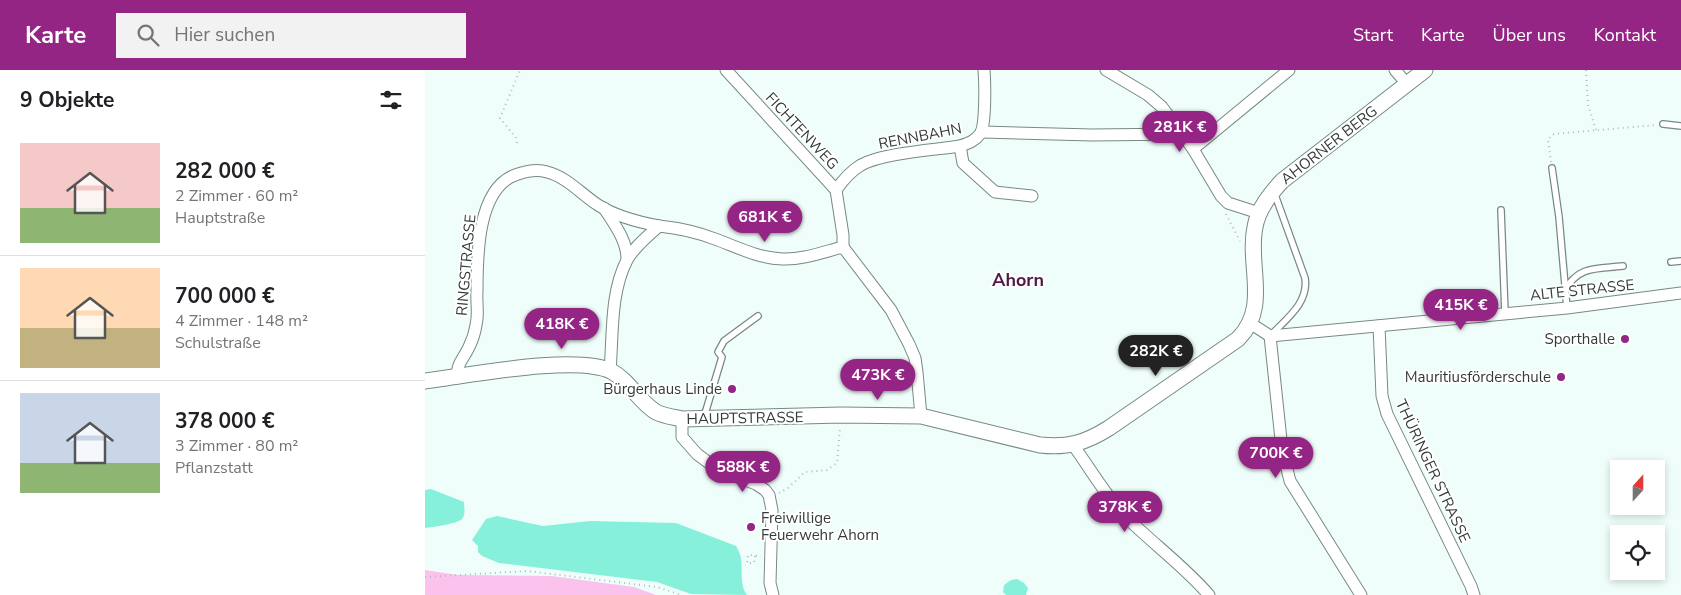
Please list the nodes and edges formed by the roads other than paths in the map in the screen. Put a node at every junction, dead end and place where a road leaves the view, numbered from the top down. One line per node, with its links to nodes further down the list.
1 (726, 70): 15 (street, FICHTENWEG)
2 (984, 70): 10 (street, RENNBAHN)
3 (1106, 70): 11 (street)
4 (1289, 70): 13 (street)
5 (1395, 70): 7 (street)
6 (1425, 70): 7 (street, AHORNER BERG)
7 (1407, 84): 16 (street, AHORNER BERG)
8 (1663, 124): 9 (lane)
9 (1681, 126)
10 (982, 132): 11 (street); 12 (street, RENNBAHN)
11 (1183, 134): 13 (street)
12 (961, 146): 15 (street, RENNBAHN); 17 (street)
13 (1193, 149): 20 (street)
14 (1552, 168): 27 (lane)
15 (837, 190): 22 (street)
16 (1273, 190): 20 (street, AHORNER BERG); 34 (lane)
17 (1032, 196)
18 (604, 208): 21 (street, RINGSTRASSE); 23 (street, RINGSTRASSE); 36 (street, RINGSTRASSE)
19 (1501, 210): 30 (lane)
20 (1259, 213): 32 (street, AHORNER BERG)
21 (659, 226): 22 (street, RINGSTRASSE); 23 (street)
22 (843, 247): 38 (street)
23 (627, 259): 35 (street)
24 (1681, 261): 25 (lane)
25 (1671, 262)
26 (1623, 266): 27 (lane)
27 (1565, 290): 29 (lane)
28 (1681, 294): 29 (street, ALTE STRASSE)
29 (1567, 308): 30 (street, ALTE STRASSE)
30 (1505, 313): 33 (street, ALTE STRASSE)
31 (758, 316): 39 (lane)
32 (1250, 323): 34 (street); 41 (street, HAUPTSTRASSE)
33 (1379, 326): 34 (street, ALTE STRASSE); 45 (street, THÜRINGER STRASSE)
34 (1271, 336): 44 (street)
35 (610, 371): 36 (street, HAUPTSTRASSE); 40 (street, HAUPTSTRASSE)
36 (457, 378): 37 (street, HAUPTSTRASSE)
37 (425, 381)
38 (921, 416): 39 (street, HAUPTSTRASSE); 41 (street, HAUPTSTRASSE)
39 (703, 418): 40 (street, HAUPTSTRASSE)
40 (682, 419): 42 (street)
41 (1073, 445): 43 (street)
42 (773, 595)
43 (1209, 595)
44 (1361, 595)
45 (1474, 595)

